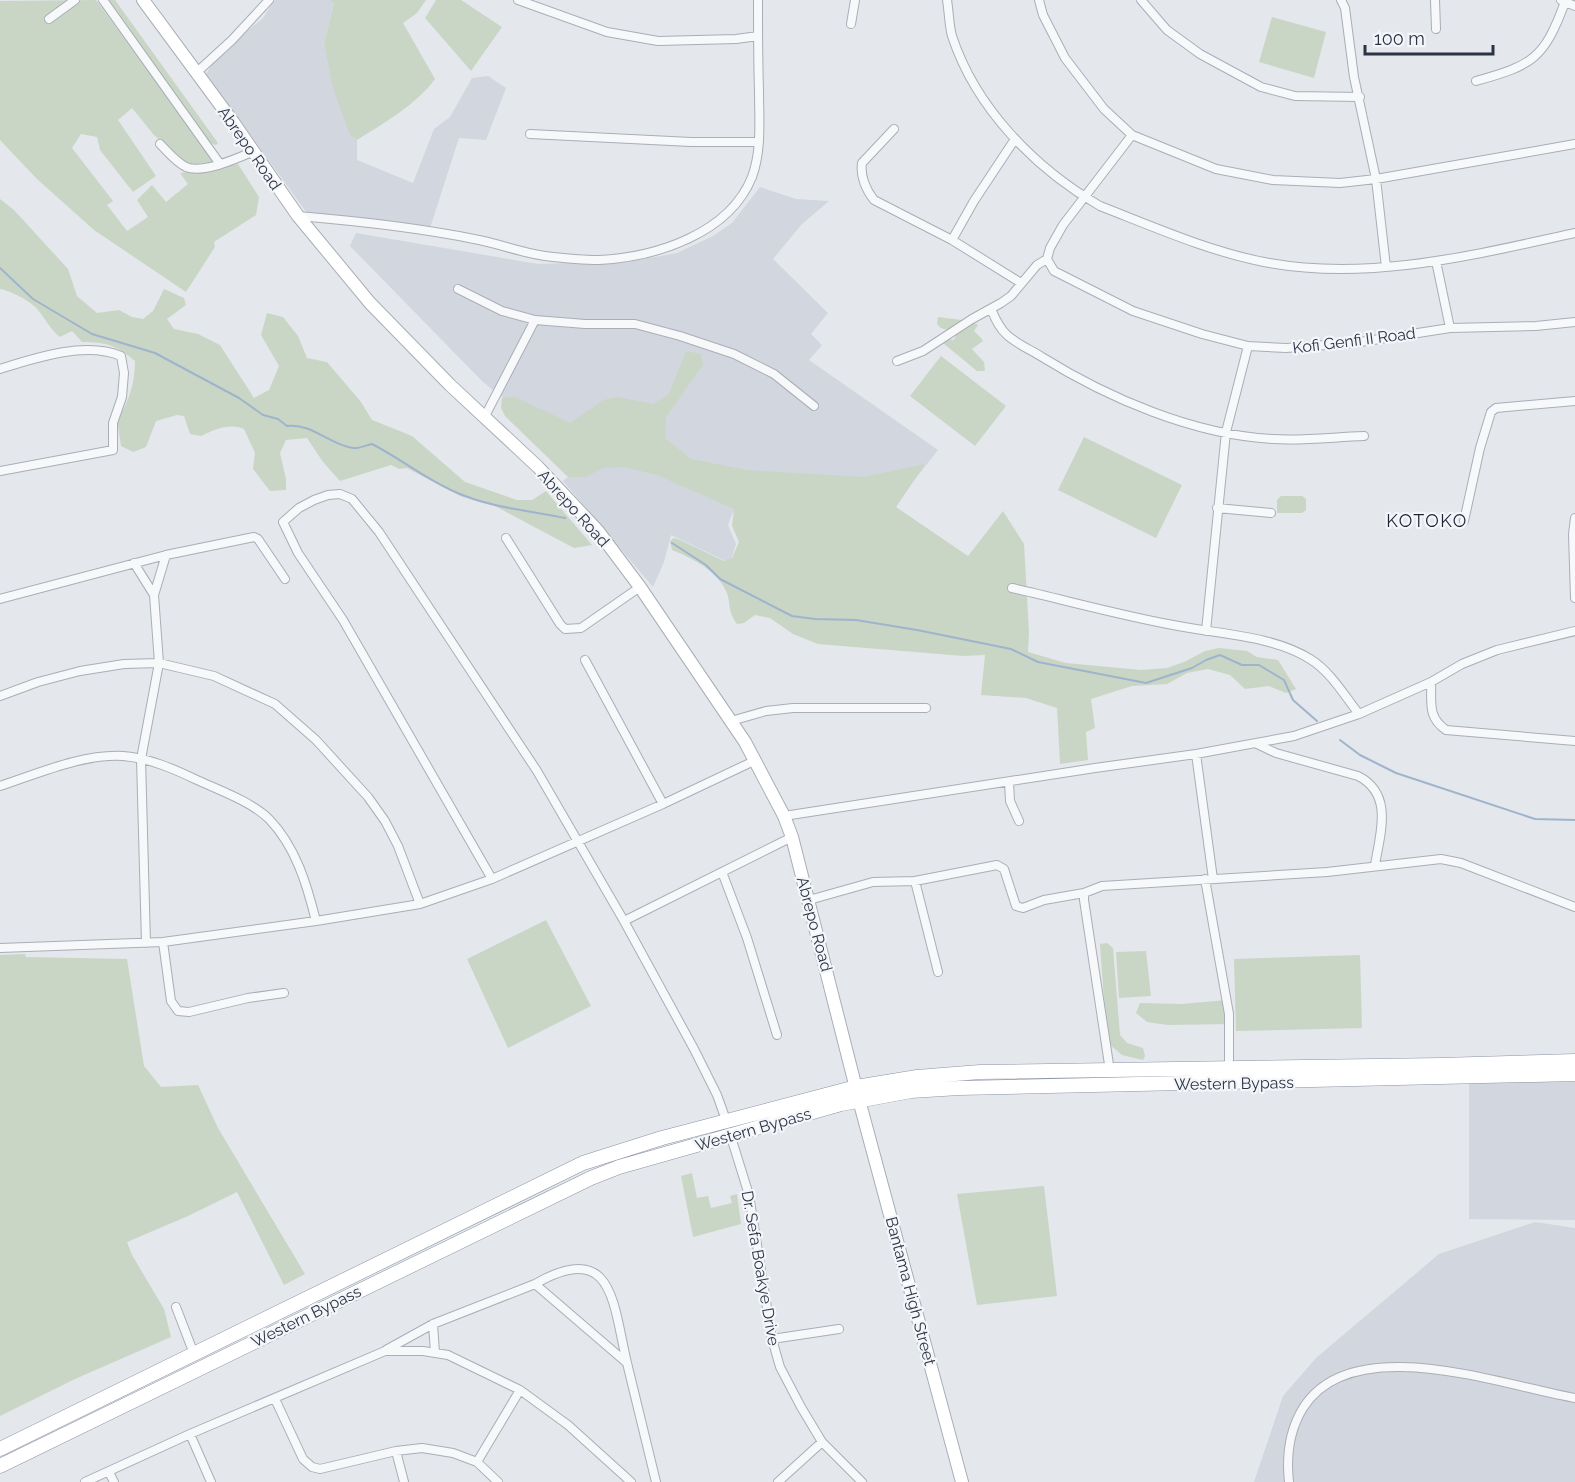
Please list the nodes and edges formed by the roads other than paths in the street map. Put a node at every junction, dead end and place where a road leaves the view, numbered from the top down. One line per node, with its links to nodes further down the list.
1 (75, 0): 16 (street)
2 (103, 0): 31 (street)
3 (143, 0): 20 (main road, Abrepo Road)
4 (269, 0): 20 (street)
5 (518, 0): 14 (street)
6 (758, 0): 19 (street)
7 (855, 0): 17 (street)
8 (947, 0): 26 (street)
9 (1039, 0): 25 (street)
10 (1140, 0): 22 (street)
11 (1341, 0): 22 (street)
12 (1434, 0): 18 (street)
13 (1562, 1): 15 (street); 21 (street)
14 (545, 4): 19 (street)
15 (1575, 6)
16 (49, 19)
17 (851, 24)
18 (1436, 29)
19 (758, 36): 27 (street)
20 (196, 74): 30 (main road, Abrepo Road)
21 (1476, 81)
22 (1360, 97): 32 (street)
23 (894, 129): 36 (street)
24 (530, 134): 27 (street)
25 (1132, 135): 32 (street); 33 (street)
26 (1015, 139): 33 (street); 36 (street)
27 (759, 142): 34 (street)
28 (160, 144): 31 (street)
29 (1575, 144): 32 (street)
30 (252, 152): 31 (street); 34 (main road, Abrepo Road)
31 (220, 164)
32 (1376, 179): 39 (street)
33 (1085, 198): 37 (street); 39 (street)
34 (298, 216): 51 (main road, Abrepo Road)
35 (1575, 233): 38 (street)
36 (952, 240): 40 (street)
37 (1047, 259): 40 (street); 46 (street, Kofi Genfi II Road)
38 (1436, 261): 39 (street); 45 (street)
39 (1386, 267)
40 (1021, 283): 42 (street)
41 (458, 289): 43 (street)
42 (991, 309): 47 (street); 52 (street)
43 (535, 321): 50 (street); 51 (street)
44 (1575, 322): 45 (street, Kofi Genfi II Road)
45 (1450, 328): 46 (street, Kofi Genfi II Road)
46 (1248, 346): 52 (street)
47 (897, 361)
48 (0, 369): 54 (street)
49 (1575, 401): 58 (street)
50 (814, 406)
51 (484, 418): 63 (main road, Abrepo Road)
52 (1226, 432): 53 (street); 55 (street)
53 (1364, 436)
54 (0, 471)
55 (1217, 508): 56 (street); 68 (street)
56 (1271, 513)
57 (1575, 518): 66 (street)
58 (1464, 521)
59 (506, 538): 63 (street)
60 (165, 555): 61 (street); 62 (street); 65 (street)
61 (134, 563): 65 (street); 67 (street)
62 (285, 579)
63 (640, 586): 76 (main road, Abrepo Road)
64 (1012, 588): 68 (street)
65 (154, 595): 71 (street)
66 (1575, 598)
67 (0, 599)
68 (1206, 631): 75 (street)
69 (1575, 631): 72 (street)
70 (585, 660): 84 (street)
71 (159, 663): 73 (street); 80 (street); 96 (street)
72 (1431, 681): 75 (street); 77 (street)
73 (0, 696)
74 (926, 708): 76 (street)
75 (1359, 714): 78 (street)
76 (731, 721): 81 (main road, Abrepo Road)
77 (1575, 741)
78 (1257, 744): 79 (street); 89 (street)
79 (1196, 754): 82 (street); 92 (street)
80 (141, 759): 83 (street); 98 (street); 101 (street)
81 (754, 761): 84 (street); 85 (main road, Abrepo Road)
82 (1009, 782): 85 (street); 86 (street)
83 (0, 786)
84 (663, 804): 88 (street)
85 (784, 816): 87 (main road, Abrepo Road)
86 (1019, 821)
87 (792, 837): 90 (street); 95 (main road, Abrepo Road)
88 (577, 842): 91 (street); 91 (street); 99 (street)
89 (1375, 865): 92 (street); 97 (street)
90 (722, 872): 99 (street); 105 (street)
91 (492, 879): 96 (street)
92 (1209, 879): 94 (street); 107 (street)
93 (915, 881): 94 (street); 95 (street); 103 (street)
94 (1084, 893): 108 (street)
95 (809, 900): 110 (main road, Abrepo Road)
96 (420, 904): 98 (street)
97 (1575, 907)
98 (316, 921): 100 (street)
99 (624, 921): 111 (street)
100 (163, 942): 101 (street); 104 (street)
101 (146, 943): 102 (street)
102 (0, 948)
103 (938, 972)
104 (284, 993)
105 (777, 1035)
106 (1575, 1061): 107 (highway, Western Bypass)
107 (1229, 1069): 108 (highway, Western Bypass)
108 (1110, 1071): 110 (highway, Western Bypass)
109 (1575, 1074): 110 (highway, Western Bypass)
110 (857, 1094): 111 (highway, Western Bypass); 112 (highway, Western Bypass); 143 (main road, Bantama High Street)
111 (726, 1120): 113 (highway, Western Bypass)
112 (731, 1137): 114 (highway, Western Bypass); 119 (street, Dr. Sefa Boakye Drive)
113 (572, 1169): 114 (highway); 122 (highway, Western Bypass)
114 (581, 1182): 132 (highway, Western Bypass)
115 (535, 1284): 117 (street); 123 (street); 123 (street)
116 (176, 1307): 122 (street)
117 (433, 1324): 120 (street); 121 (street)
118 (839, 1329): 119 (street)
119 (772, 1339): 128 (street, Dr. Sefa Boakye Drive)
120 (385, 1351): 121 (street); 126 (street)
121 (435, 1353): 124 (street)
122 (194, 1354): 129 (highway, Western Bypass)
123 (627, 1363): 140 (street)
124 (520, 1390): 131 (street); 139 (street)
125 (1575, 1398): 144 (street)
126 (275, 1399): 127 (street); 130 (street)
127 (190, 1434): 133 (street); 136 (street)
128 (822, 1442): 141 (street); 142 (street, Dr. Sefa Boakye Drive)
129 (0, 1449)
130 (396, 1451): 131 (street); 137 (street)
131 (477, 1462): 138 (street)
132 (0, 1466)
133 (109, 1472): 134 (street); 135 (street)
134 (85, 1482)
135 (114, 1482)
136 (211, 1482)
137 (404, 1482)
138 (498, 1482)
139 (631, 1482)
140 (656, 1482)
141 (778, 1482)
142 (862, 1482)
143 (962, 1482)
144 (1289, 1482)

